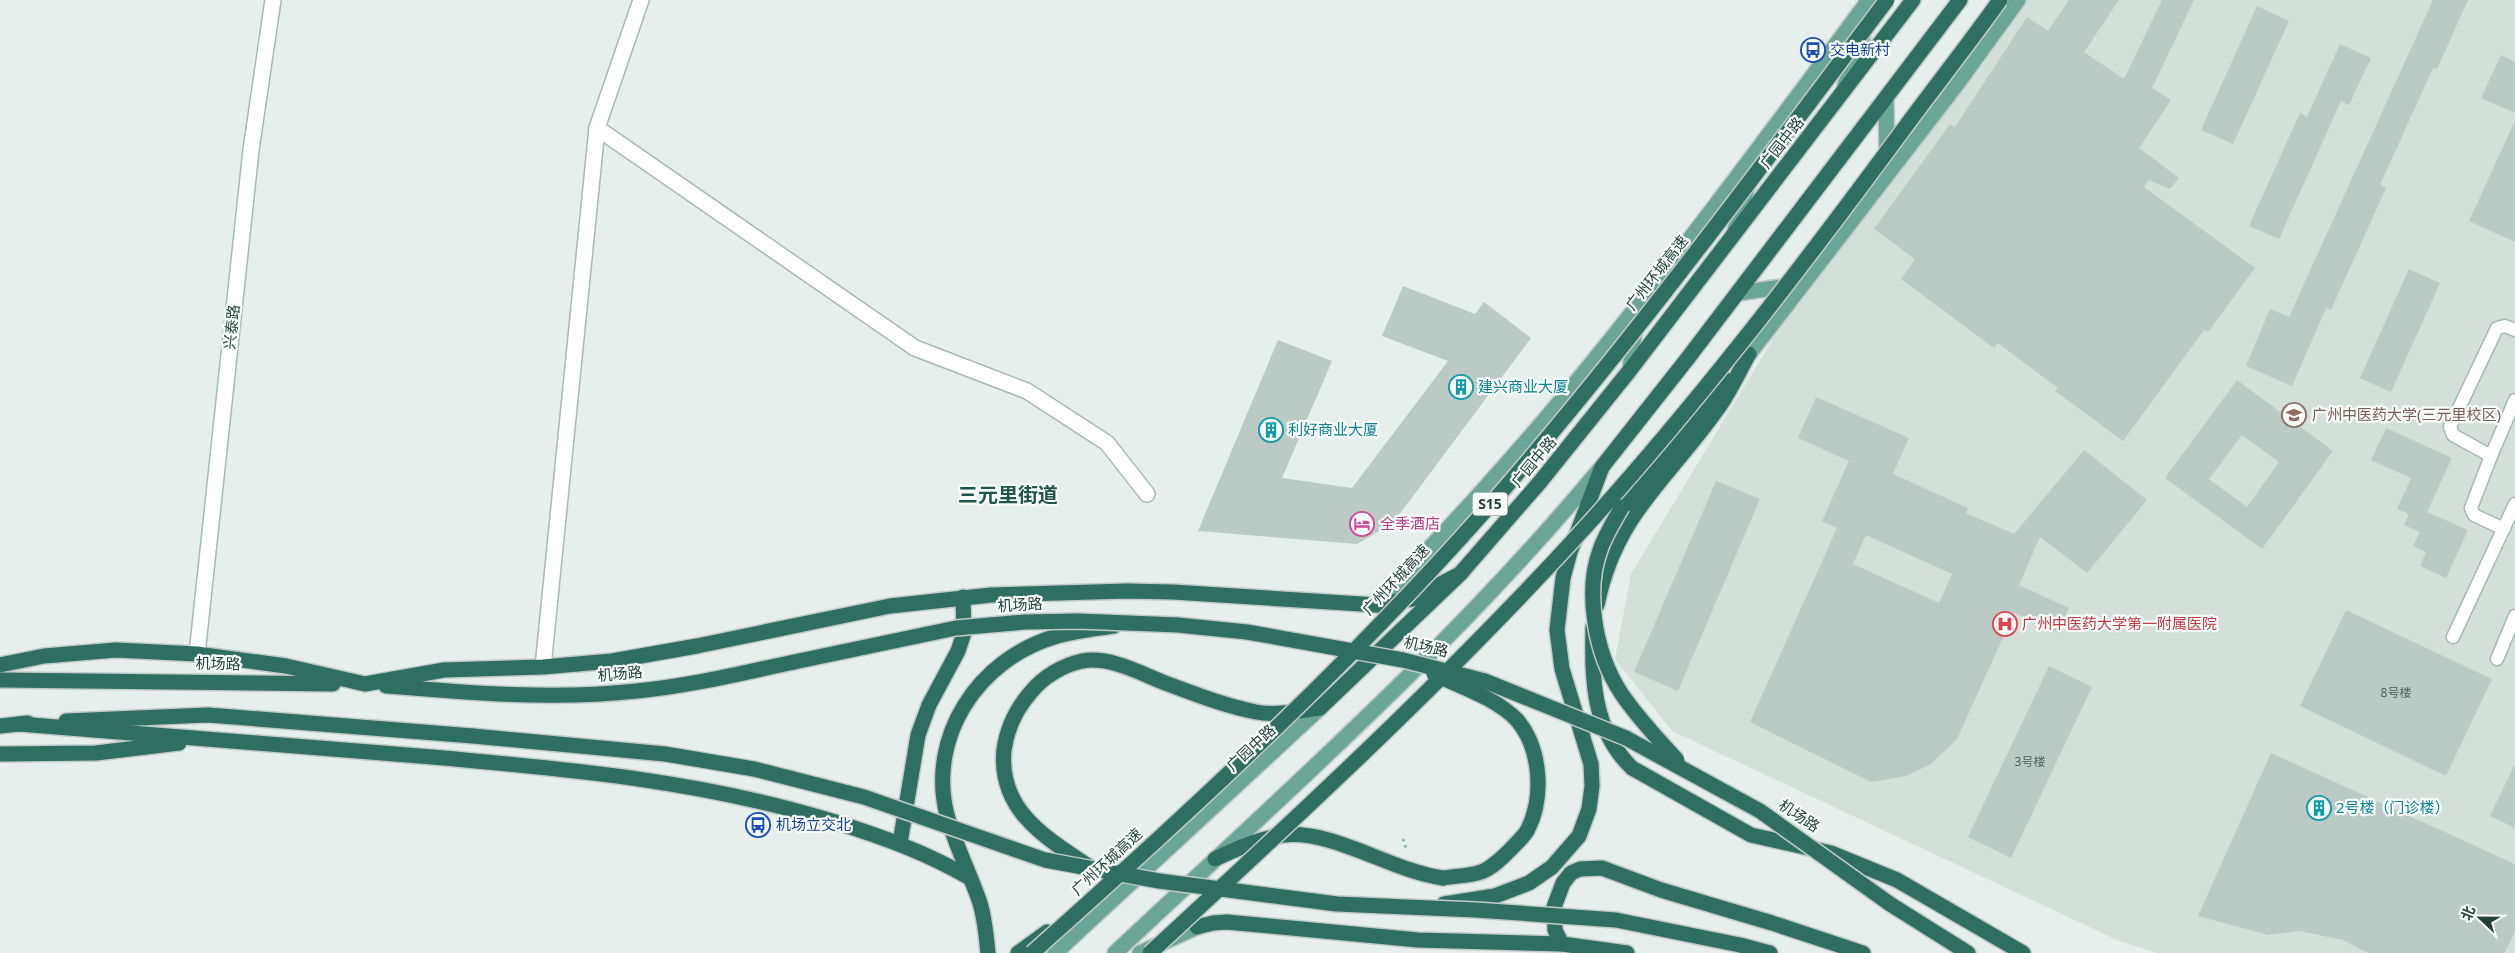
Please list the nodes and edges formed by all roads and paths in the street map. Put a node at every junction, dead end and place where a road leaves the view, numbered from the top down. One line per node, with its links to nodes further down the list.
1 (273, 0): 33 (street, 兴泰路)
2 (641, 0): 11 (street)
3 (1869, 0): 9 (main road); 12 (main road)
4 (1886, 0): 50 (highway, 广州环城高速 / S15, bridge)
5 (1913, 0): 9 (highway, 广园中路)
6 (1960, 0): 10 (highway)
7 (2000, 0): 61 (highway, bridge)
8 (2018, 0): 13 (main road)
9 (1840, 96): 14 (highway, 广园中路)
10 (1886, 98): 13 (main road); 16 (highway)
11 (597, 128): 24 (street); 37 (street)
12 (1758, 147): 14 (main road); 17 (main road)
13 (1887, 176): 15 (main road)
14 (1734, 234): 20 (highway, 广园中路)
15 (1805, 283): 16 (main road); 19 (main road)
16 (1738, 293): 23 (highway)
17 (1637, 304): 20 (main road); 29 (main road)
18 (2515, 330): 22 (lane)
19 (1749, 354): 45 (highway, bridge); 67 (highway)
20 (1630, 370): 27 (highway, 广园中路)
21 (2515, 400): 22 (lane)
22 (2491, 456): 26 (lane)
23 (1602, 467): 47 (main road); 51 (highway, bridge)
24 (1148, 494)
25 (2515, 504): 26 (lane)
26 (2504, 529): 32 (lane)
27 (1460, 574): 29 (highway); 40 (highway, 广园中路)
28 (963, 597): 29 (highway); 37 (highway); 46 (highway)
29 (1377, 605)
30 (2515, 616): 34 (lane)
31 (1130, 624): 35 (highway, 机场路, bridge); 39 (highway, 机场路, bridge); 49 (highway, bridge)
32 (2453, 637)
33 (197, 654): 36 (highway); 39 (highway)
34 (2497, 659)
35 (1403, 660): 45 (highway, 机场路, bridge); 47 (highway, bridge)
36 (0, 665)
37 (543, 667): 39 (highway)
38 (0, 680): 39 (highway, 机场路)
39 (365, 684)
40 (1320, 708): 48 (highway); 58 (main road, 广园中路)
41 (18, 724): 42 (highway); 43 (highway); 48 (highway, bridge)
42 (0, 726)
43 (206, 739): 44 (highway); 46 (highway)
44 (0, 754)
45 (1683, 767): 66 (highway, 机场路, bridge)
46 (900, 843): 49 (highway)
47 (1215, 860): 59 (main road)
48 (1095, 870): 51 (highway, bridge)
49 (970, 878): 55 (highway)
50 (1089, 902): 56 (highway, bridge); 57 (highway, 广州环城高速 / S15, bridge)
51 (1380, 907): 64 (highway, bridge)
52 (1197, 927): 54 (highway); 60 (main road); 62 (main road)
53 (1562, 944): 54 (highway); 63 (highway); 65 (highway)
54 (1476, 947)
55 (988, 953)
56 (1018, 953)
57 (1032, 953)
58 (1055, 953)
59 (1115, 953)
60 (1140, 953)
61 (1150, 953)
62 (1166, 953)
63 (1627, 953)
64 (1770, 953)
65 (1863, 953)
66 (1968, 953)
67 (2023, 953)

